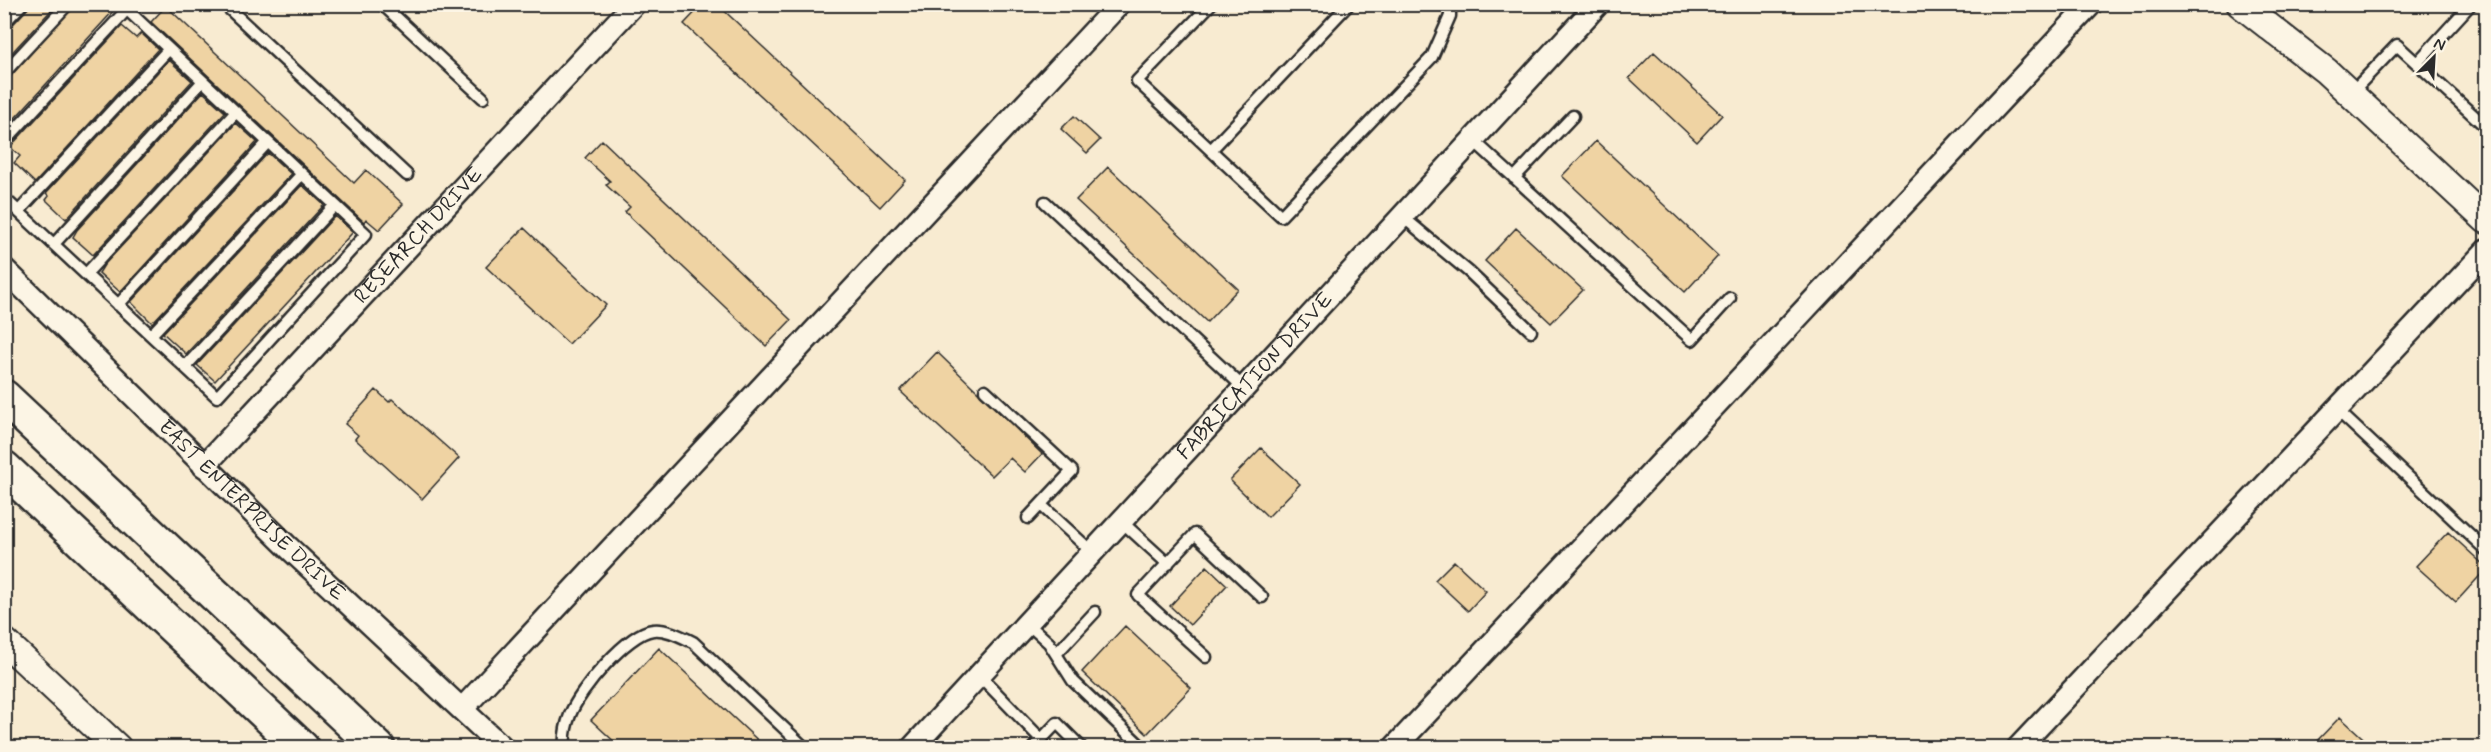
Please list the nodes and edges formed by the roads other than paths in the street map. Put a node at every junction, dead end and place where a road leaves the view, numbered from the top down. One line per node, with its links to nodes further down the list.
1 (22, 4): 15 (lane)
2 (68, 4): 18 (lane)
3 (224, 4): 30 (lane)
4 (381, 4): 21 (lane)
5 (634, 4): 51 (street, RESEARCH DRIVE)
6 (1210, 4): 28 (lane)
7 (1349, 4): 28 (lane)
8 (1450, 4): 28 (lane)
9 (2091, 4): 78 (street)
10 (2240, 4): 20 (street)
11 (2471, 4): 17 (lane)
12 (126, 6): 16 (lane); 26 (lane)
13 (1114, 6): 66 (street)
14 (1590, 7): 25 (street, FABRICATION DRIVE)
15 (4, 23)
16 (169, 49): 19 (lane); 35 (lane)
17 (2417, 63): 20 (lane); 24 (lane)
18 (4, 73)
19 (203, 81): 22 (lane); 38 (lane)
20 (2351, 94): 37 (street)
21 (483, 98)
22 (236, 112): 27 (lane); 41 (lane)
23 (1573, 116): 31 (lane)
24 (2487, 127)
25 (1473, 140): 31 (lane); 36 (street, FABRICATION DRIVE)
26 (4, 142)
27 (268, 142): 29 (lane); 43 (lane)
28 (1211, 150)
29 (302, 174): 34 (lane); 45 (lane)
30 (406, 175)
31 (1514, 178): 42 (lane)
32 (4, 198): 35 (lane)
33 (1045, 202): 47 (lane)
34 (335, 205): 46 (lane); 46 (lane)
35 (19, 211): 38 (lane)
36 (1403, 217): 44 (lane); 47 (street, FABRICATION DRIVE)
37 (2487, 220)
38 (54, 244): 41 (lane)
39 (2487, 251): 50 (street)
40 (4, 269): 51 (street, EAST ENTERPRISE DRIVE)
41 (86, 274): 43 (lane)
42 (1730, 298)
43 (118, 305): 45 (lane)
44 (1531, 331)
45 (151, 335): 46 (lane)
46 (185, 367)
47 (1244, 388): 55 (street, FABRICATION DRIVE)
48 (986, 390): 53 (lane)
49 (4, 397): 70 (highway)
50 (2336, 409): 56 (lane); 79 (street)
51 (204, 466): 66 (street, EAST ENTERPRISE DRIVE)
52 (4, 468): 69 (highway)
53 (1041, 505): 54 (lane); 57 (lane)
54 (1029, 518)
55 (1121, 521): 57 (street, FABRICATION DRIVE); 58 (lane)
56 (2487, 550)
57 (1092, 552): 61 (street, FABRICATION DRIVE)
58 (1168, 564): 59 (lane); 64 (lane)
59 (1262, 597)
60 (1095, 612): 63 (lane)
61 (1027, 623): 63 (lane); 65 (street, FABRICATION DRIVE)
62 (4, 641): 68 (street)
63 (1056, 654): 77 (lane)
64 (1206, 657)
65 (979, 675): 67 (lane); 74 (street, FABRICATION DRIVE)
66 (462, 709): 71 (street, EAST ENTERPRISE DRIVE)
67 (1041, 739): 75 (lane); 76 (lane)
68 (118, 747)
69 (302, 747)
70 (378, 747)
71 (503, 747)
72 (565, 747): 73 (lane)
73 (805, 747)
74 (912, 747)
75 (1033, 747)
76 (1082, 747)
77 (1143, 747)
78 (1394, 747)
79 (2018, 747)

